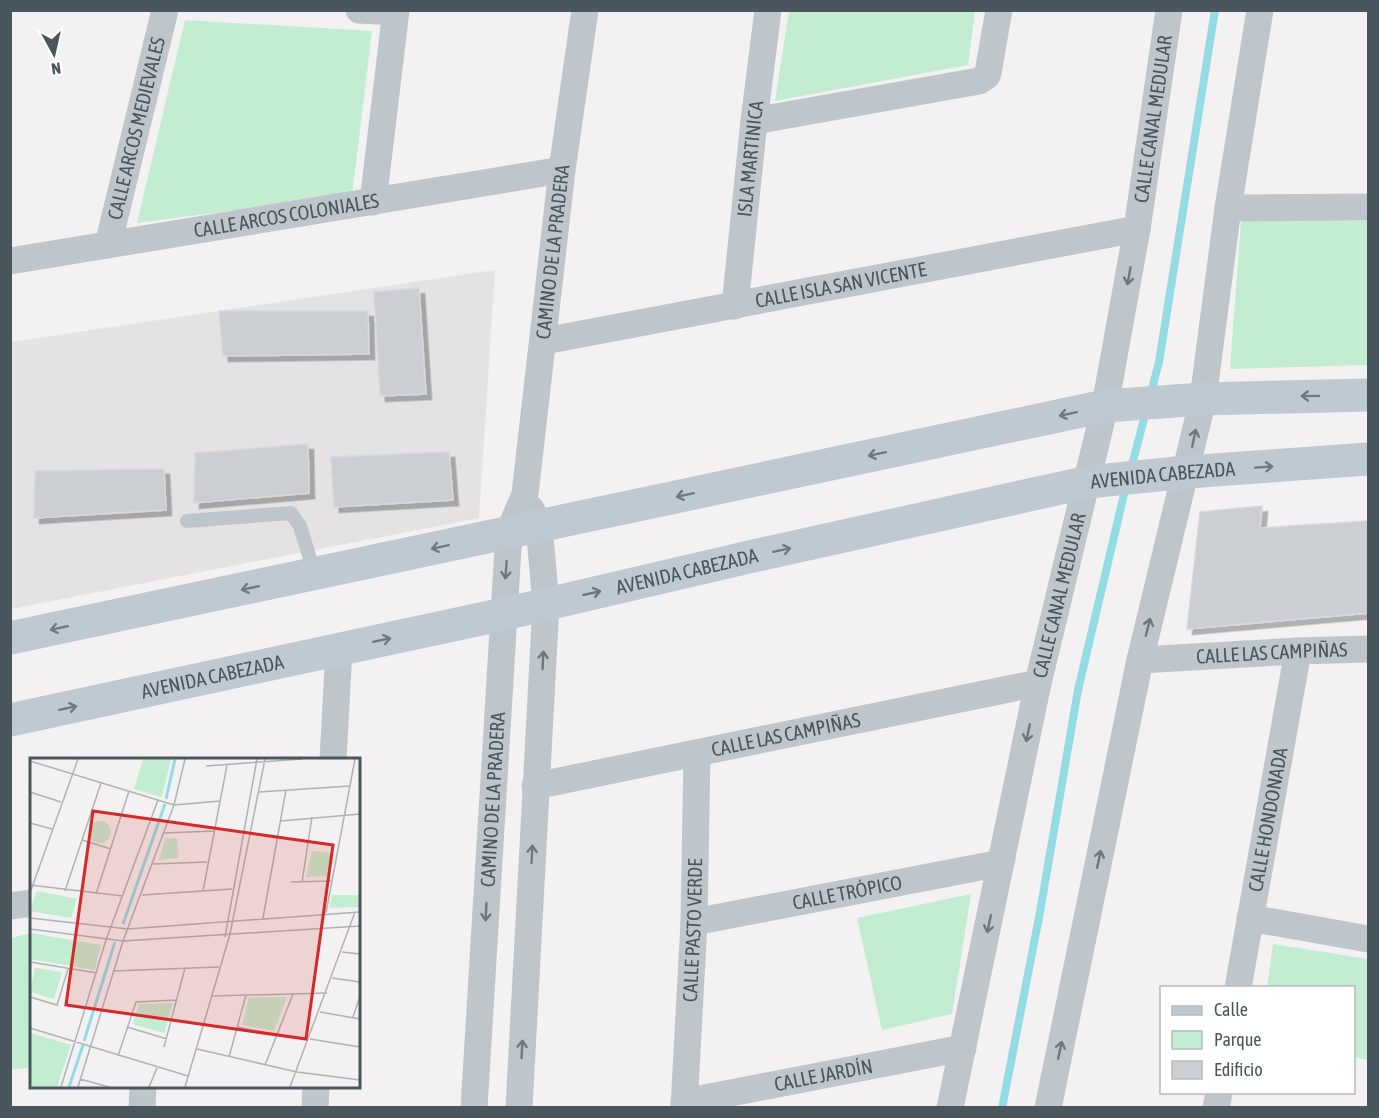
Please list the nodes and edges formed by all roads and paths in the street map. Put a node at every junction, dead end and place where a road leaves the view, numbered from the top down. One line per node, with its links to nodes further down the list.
1 (165, 10): 15 (street, CALLE ARCOS MEDIEVALES)
2 (359, 10): 8 (street)
3 (585, 10): 10 (street, CAMINO DE LA PRADERA)
4 (768, 10): 9 (street, ISLA MARTINICA)
5 (999, 10): 9 (street)
6 (1169, 10): 14 (street, CALLE CANAL MEDULAR)
7 (1260, 10): 13 (street)
8 (396, 11): 11 (street)
9 (754, 121): 17 (street, ISLA MARTINICA)
10 (562, 170): 11 (street, CALLE ARCOS COLONIALES); 18 (street, CAMINO DE LA PRADERA)
11 (373, 202): 15 (street, CALLE ARCOS COLONIALES)
12 (1368, 207): 13 (street)
13 (1228, 208): 20 (street)
14 (1137, 229): 17 (street, CALLE ISLA SAN VICENTE); 21 (street, CALLE CANAL MEDULAR, one-way to 21)
15 (108, 245): 16 (street, CALLE ARCOS COLONIALES)
16 (10, 261)
17 (735, 306): 18 (street, CALLE ISLA SAN VICENTE)
18 (544, 341): 26 (street, CAMINO DE LA PRADERA)
19 (1368, 394): 20 (main road, one-way to 20)
20 (1192, 399): 21 (main road); 23 (street, one-way to 20)
21 (1115, 405): 24 (street, CALLE CANAL MEDULAR); 26 (main road, one-way to 26)
22 (1368, 459): 23 (main road, AVENIDA CABEZADA, one-way to 22)
23 (1175, 473): 24 (main road, AVENIDA CABEZADA); 34 (street, one-way to 23)
24 (1096, 481): 28 (main road, AVENIDA CABEZADA, one-way to 24); 35 (street, CALLE CANAL MEDULAR)
25 (187, 521): 27 (lane)
26 (524, 529): 27 (main road, one-way to 27); 28 (street, CAMINO DE LA PRADERA); 29 (street, CAMINO DE LA PRADERA, one-way to 29)
27 (315, 575): 30 (main road, one-way to 30)
28 (546, 604): 29 (main road, AVENIDA CABEZADA); 39 (street, CAMINO DE LA PRADERA, one-way to 28)
29 (504, 614): 32 (main road, AVENIDA CABEZADA, one-way to 29); 53 (street, CAMINO DE LA PRADERA, one-way to 53)
30 (10, 638)
31 (1368, 649): 33 (street, CALLE LAS CAMPIÑAS)
32 (339, 650): 36 (main road, AVENIDA CABEZADA, one-way to 32); 38 (street)
33 (1298, 651): 34 (street, CALLE LAS CAMPIÑAS); 43 (street, CALLE HONDONADA)
34 (1140, 660): 56 (street, one-way to 34)
35 (1038, 683): 37 (street, CALLE LAS CAMPIÑAS); 40 (street, CALLE CANAL MEDULAR, one-way to 40)
36 (10, 720)
37 (697, 753): 39 (street, CALLE LAS CAMPIÑAS); 44 (street, CALLE PASTO VERDE)
38 (333, 758)
39 (535, 786): 54 (street, CAMINO DE LA PRADERA, one-way to 39)
40 (1001, 863): 44 (street, CALLE TRÓPICO); 47 (street, CALLE CANAL MEDULAR, one-way to 47)
41 (30, 903): 42 (street)
42 (10, 906)
43 (1250, 918): 45 (street); 46 (street, CALLE HONDONADA)
44 (694, 922): 50 (street, CALLE PASTO VERDE)
45 (1368, 939)
46 (1238, 986)
47 (963, 1048): 50 (street, CALLE JARDÍN); 55 (street, CALLE CANAL MEDULAR)
48 (143, 1088): 51 (street)
49 (316, 1088): 52 (street)
50 (684, 1105)
51 (142, 1107)
52 (315, 1107)
53 (474, 1107)
54 (519, 1107)
55 (950, 1107)
56 (1048, 1107)

